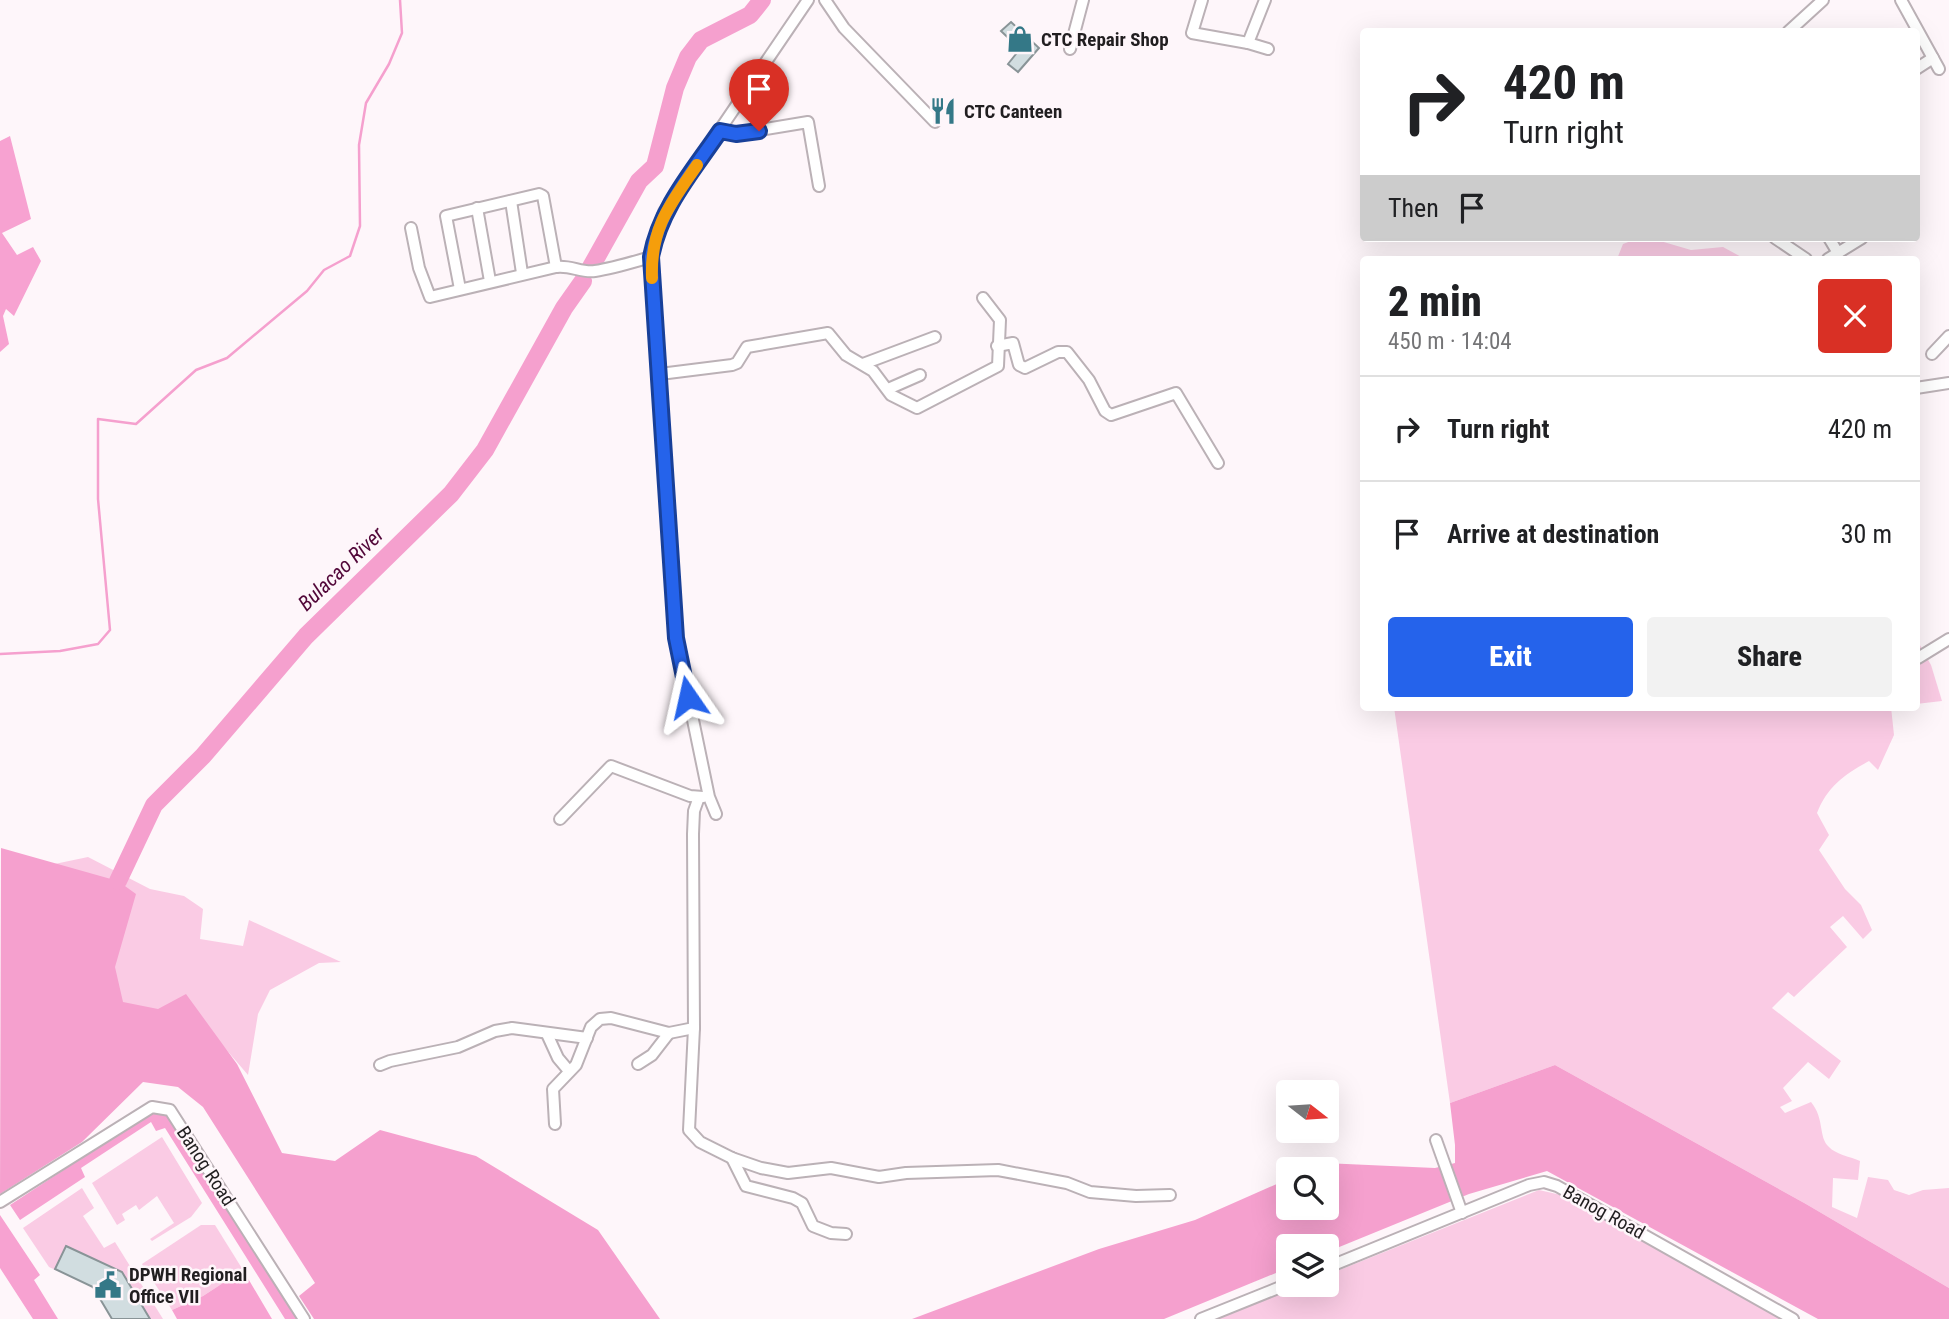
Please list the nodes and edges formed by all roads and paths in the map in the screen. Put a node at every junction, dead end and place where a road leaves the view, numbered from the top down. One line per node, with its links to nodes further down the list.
1 (808, 0): 18 (street)
2 (825, 0): 17 (street)
3 (1083, 0): 12 (street)
4 (1202, 0): 11 (street)
5 (1265, 0): 11 (street)
6 (1823, 0): 8 (street)
7 (1901, 0): 9 (street)
8 (1792, 28)
9 (1915, 28)
10 (1920, 38): 14 (street)
11 (1248, 43): 13 (street)
12 (1070, 49)
13 (1268, 49)
14 (1933, 58): 15 (street); 16 (street)
15 (1920, 66)
16 (1939, 69)
17 (935, 122)
18 (720, 131): 19 (street); 27 (street)
19 (819, 186)
20 (511, 201): 21 (street); 28 (street); 29 (street)
21 (477, 208): 30 (street); 31 (street)
22 (411, 228): 31 (street)
23 (1781, 242): 25 (street)
24 (1856, 242): 26 (street)
25 (1802, 256)
26 (1833, 256)
27 (651, 257): 28 (street); 38 (street)
28 (556, 267): 29 (street)
29 (522, 273): 30 (street)
30 (490, 281): 31 (street)
31 (460, 289)
32 (983, 298): 35 (street)
33 (1949, 336): 36 (street)
34 (935, 337): 37 (street)
35 (997, 346): 42 (street); 43 (street)
36 (1932, 354)
37 (863, 364): 38 (street); 42 (street)
38 (660, 374): 46 (street)
39 (920, 375): 42 (street)
40 (1949, 383): 41 (street)
41 (1920, 387)
42 (888, 389)
43 (1218, 463)
44 (1949, 639): 45 (street)
45 (1920, 657)
46 (704, 797): 47 (street); 48 (street); 49 (street)
47 (716, 814)
48 (560, 819)
49 (694, 1028): 50 (street); 58 (street)
50 (669, 1033): 52 (street); 53 (street)
51 (547, 1034): 52 (street); 54 (street); 55 (street)
52 (587, 1038): 55 (street)
53 (638, 1064)
54 (380, 1065)
55 (569, 1071): 56 (street)
56 (555, 1124)
57 (1436, 1140): 61 (street)
58 (732, 1158): 59 (street); 62 (street)
59 (1170, 1195)
60 (0, 1202): 65 (street, Banog Road)
61 (1462, 1213): 63 (street, Banog Road); 67 (street, Banog Road)
62 (846, 1234)
63 (1339, 1263)
64 (1276, 1289): 66 (street)
65 (304, 1319)
66 (1201, 1319)
67 (1793, 1319)

